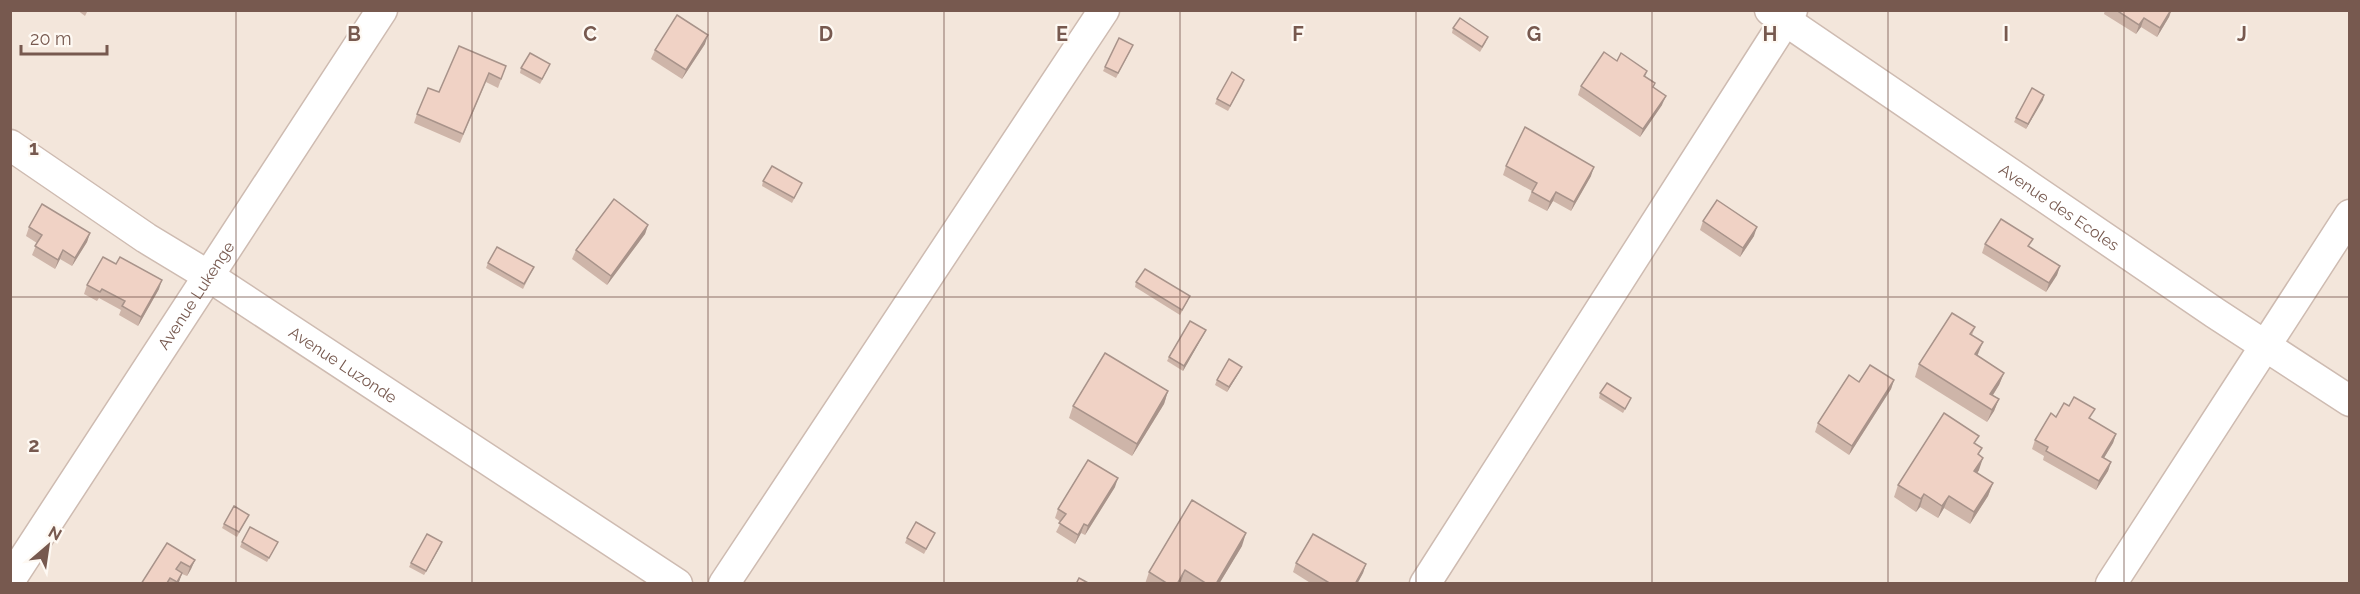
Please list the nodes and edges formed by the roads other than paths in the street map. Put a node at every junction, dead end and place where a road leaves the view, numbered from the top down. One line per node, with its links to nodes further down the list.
1 (382, 10): 6 (street, Avenue Lukenge)
2 (1104, 10): 11 (street)
3 (1783, 14): 7 (street, Avenue des Ecoles); 12 (street)
4 (10, 145): 6 (street, Avenue Luzonde)
5 (2349, 215): 7 (street)
6 (207, 275): 9 (street, Avenue Lukenge); 10 (street, Avenue Luzonde)
7 (2264, 345): 8 (street, Avenue des Ecoles); 13 (street)
8 (2349, 401)
9 (10, 580)
10 (677, 584)
11 (724, 584)
12 (1425, 584)
13 (2111, 584)

